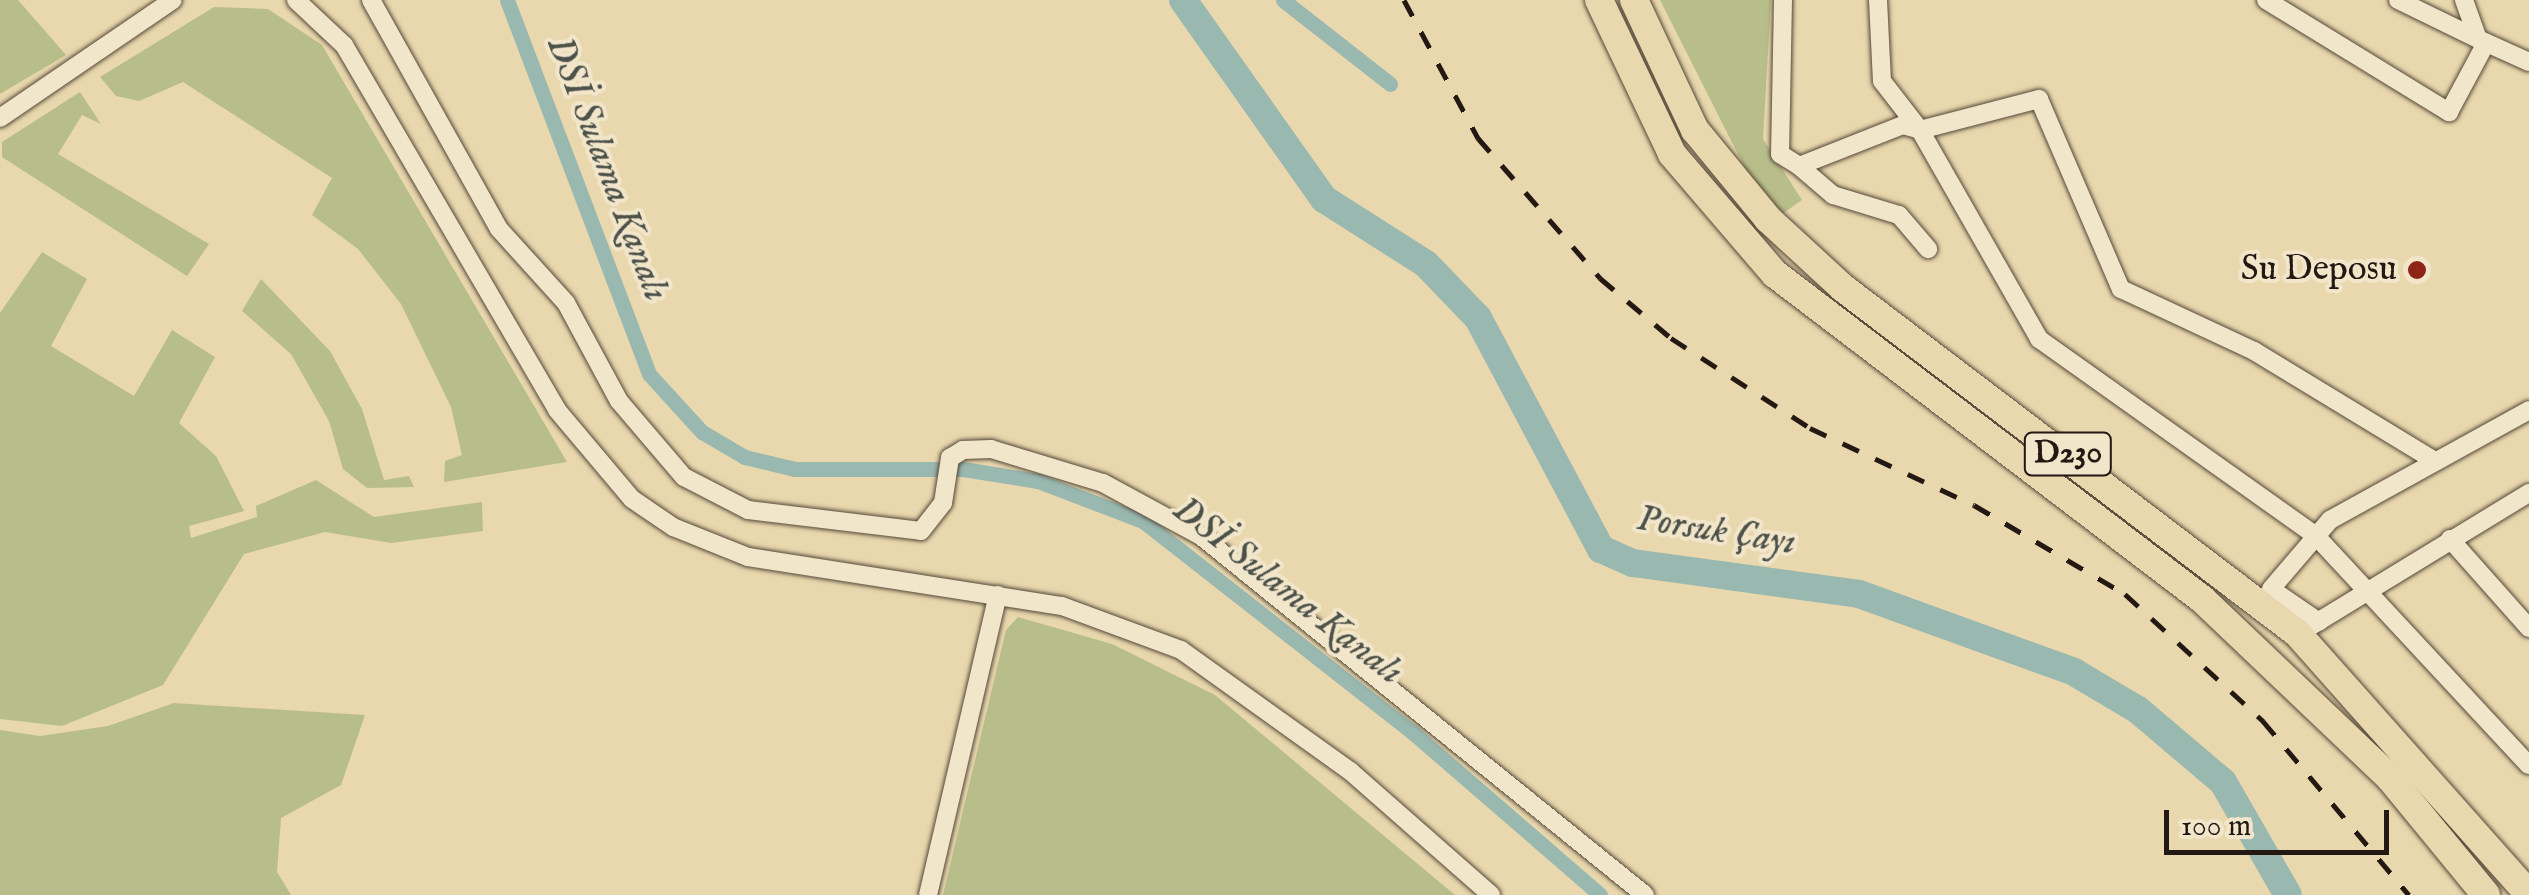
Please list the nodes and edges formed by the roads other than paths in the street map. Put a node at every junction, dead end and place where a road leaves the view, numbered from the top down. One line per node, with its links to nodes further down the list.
1 (174, 0): 14 (street)
2 (296, 0): 24 (street)
3 (371, 0): 31 (street)
4 (1599, 0): 32 (highway, D230)
5 (1634, 0): 25 (highway, D230)
6 (1783, 0): 16 (street)
7 (1878, 0): 15 (street)
8 (2266, 0): 11 (street)
9 (2398, 0): 12 (street)
10 (2464, 0): 12 (street)
11 (2287, 6): 12 (street)
12 (2482, 42): 13 (street)
13 (2529, 62)
14 (0, 118)
15 (1920, 130): 16 (street); 19 (street); 21 (street)
16 (1798, 166): 17 (street)
17 (1928, 249)
18 (2529, 410): 19 (street)
19 (2436, 461): 21 (street)
20 (2527, 498): 22 (street)
21 (2315, 535): 23 (street); 25 (street)
22 (2450, 539): 23 (street); 26 (street)
23 (2360, 591): 25 (street); 27 (street)
24 (998, 596): 29 (street); 30 (street)
25 (2308, 627): 28 (highway, D230)
26 (2529, 628)
27 (2529, 764)
28 (2529, 894)
29 (928, 895)
30 (1491, 895)
31 (1644, 895)
32 (2486, 895)

